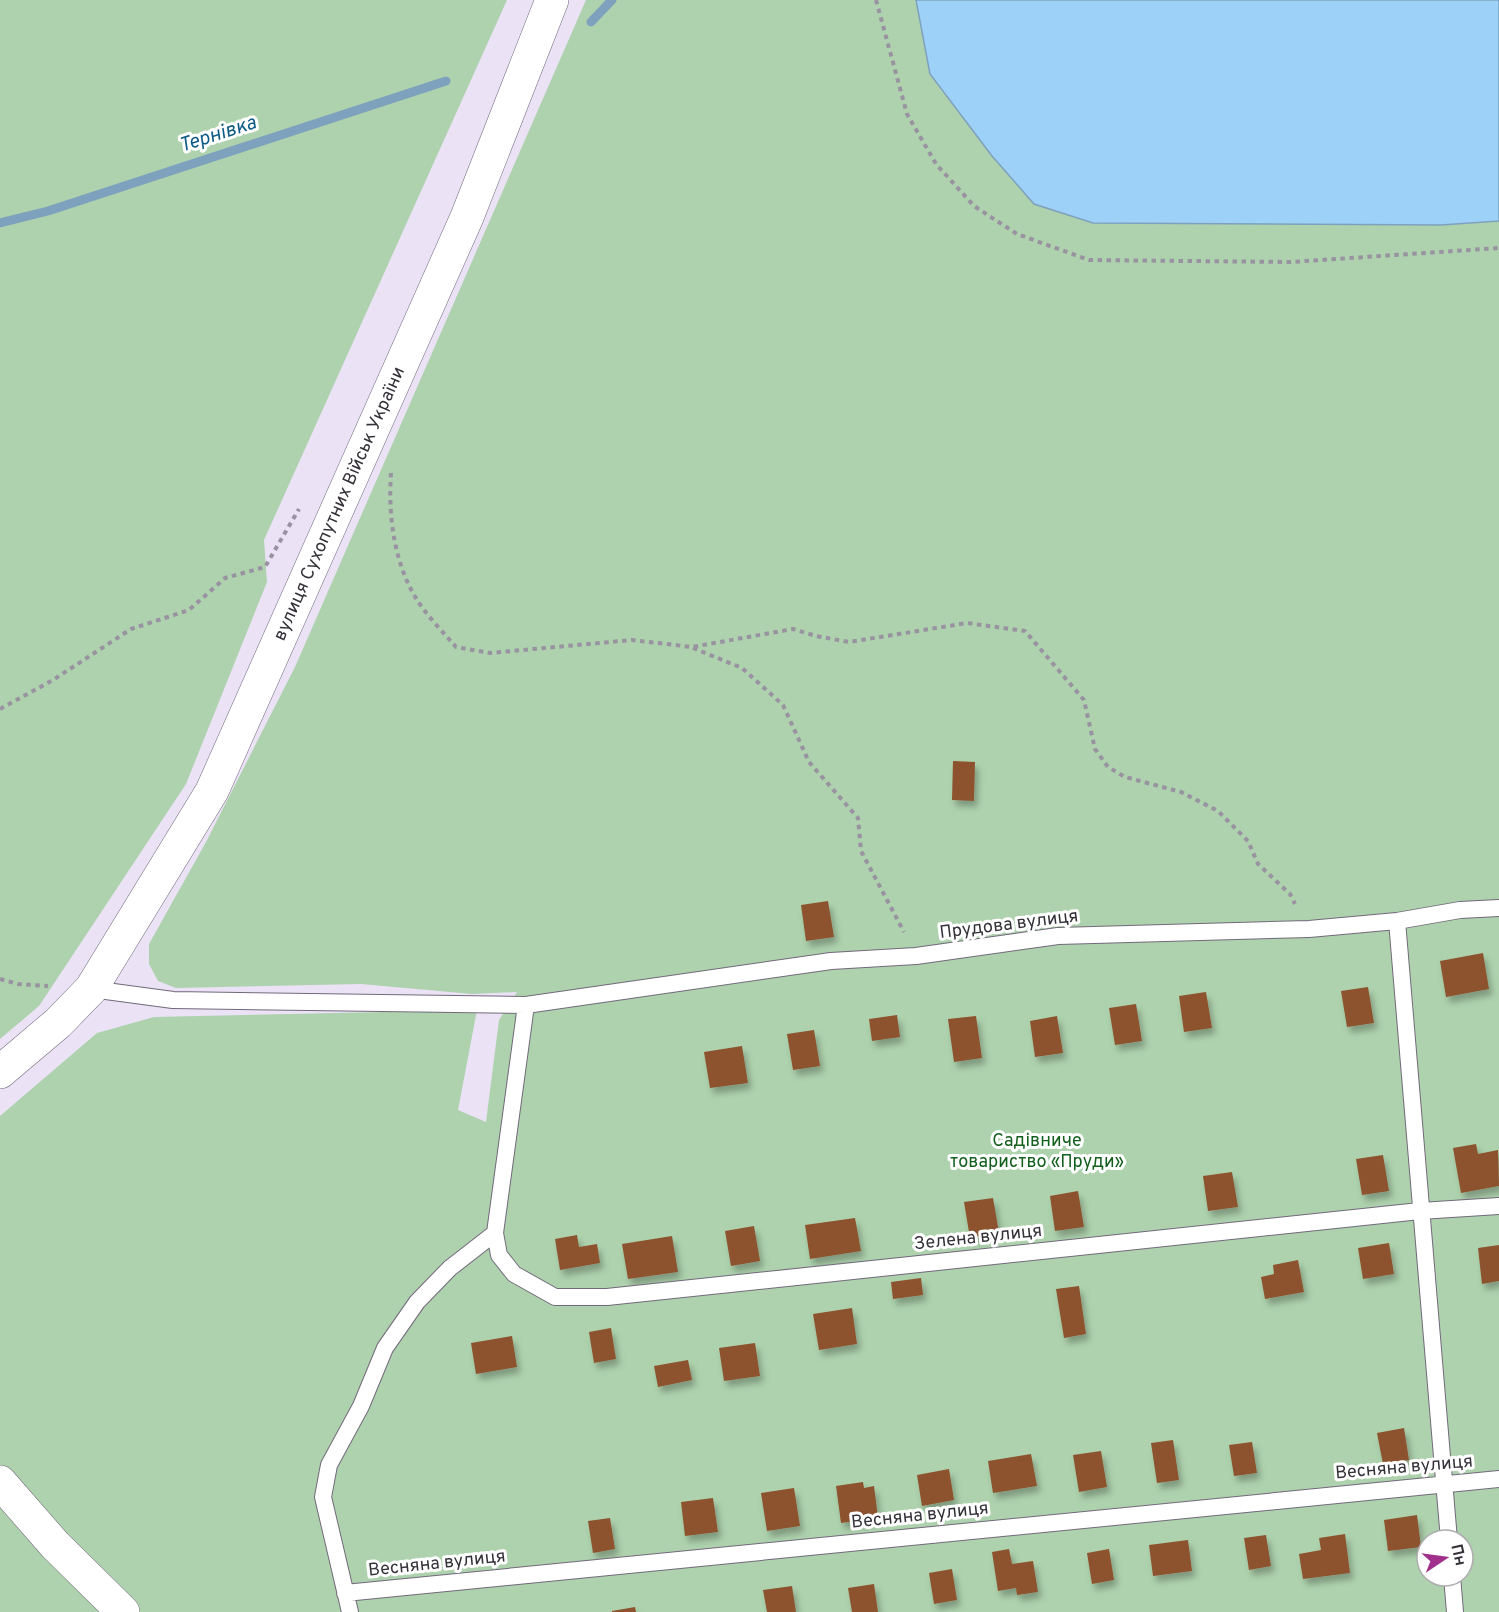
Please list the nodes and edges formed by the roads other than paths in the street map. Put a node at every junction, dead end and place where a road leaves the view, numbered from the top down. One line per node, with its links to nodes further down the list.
1 (552, 0): 4 (street, вулиця Сухопутних Військ України)
2 (1499, 908): 3 (lane, Прудова вулиця)
3 (1397, 921): 5 (lane, Прудова вулиця); 8 (lane)
4 (91, 989): 5 (lane, Прудова вулиця); 6 (street, вулиця Сухопутних Військ України)
5 (526, 1005): 9 (lane)
6 (0, 1071)
7 (1499, 1206): 8 (lane, Зелена вулиця)
8 (1420, 1211): 9 (lane, Зелена вулиця); 12 (lane)
9 (495, 1233): 15 (lane)
10 (1499, 1479): 12 (lane, Весняна вулиця)
11 (0, 1482): 16 (street)
12 (1445, 1483): 13 (lane); 15 (lane, Весняна вулиця)
13 (1448, 1528)
14 (1453, 1588): 18 (lane)
15 (345, 1593): 17 (lane)
16 (123, 1612)
17 (350, 1612)
18 (1455, 1612)

